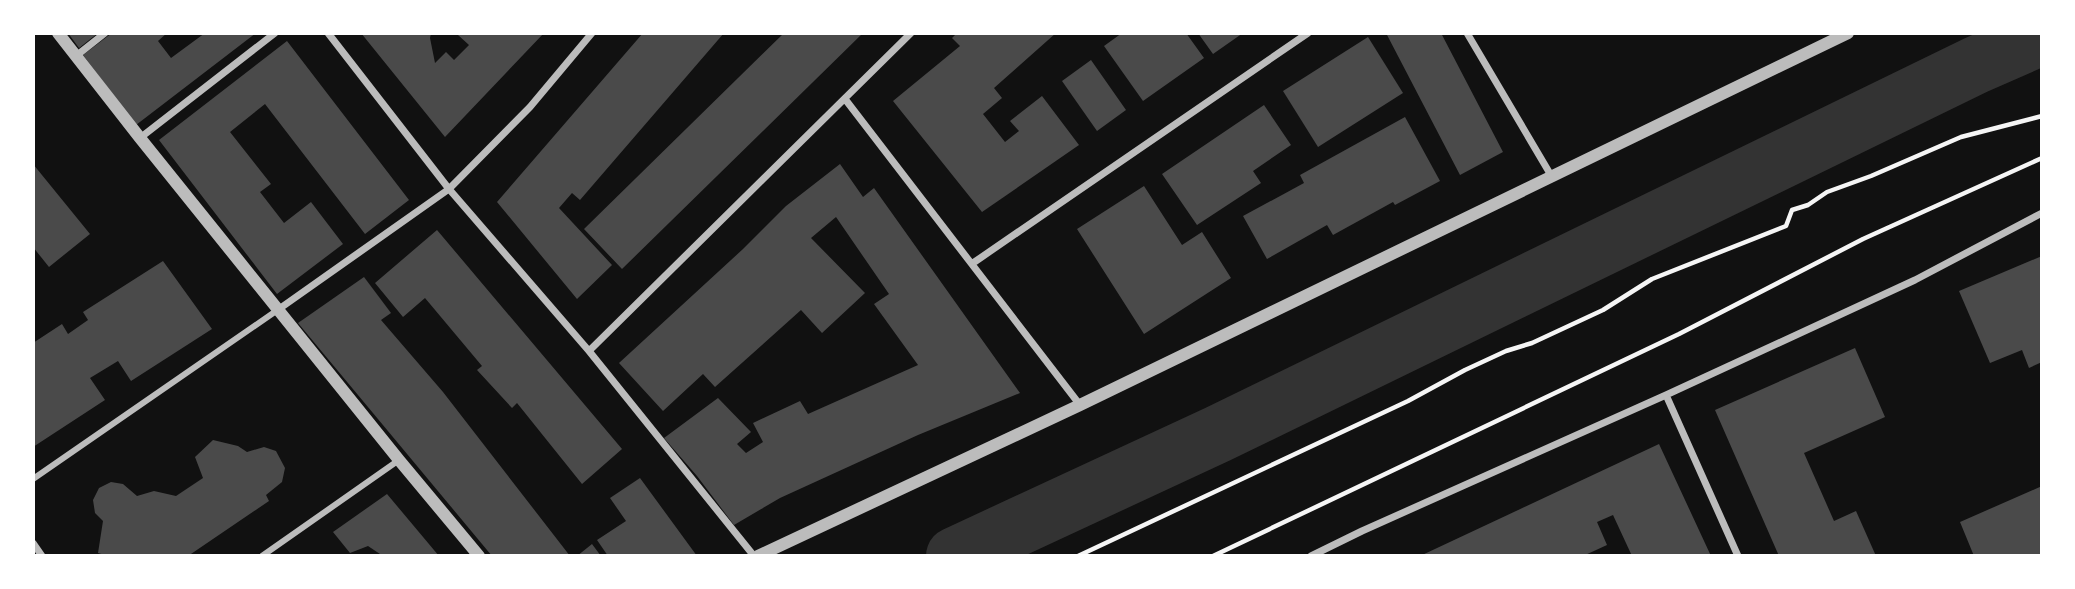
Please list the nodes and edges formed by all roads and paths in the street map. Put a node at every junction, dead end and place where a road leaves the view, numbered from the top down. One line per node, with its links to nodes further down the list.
1 (58, 33): 10 (street)
2 (105, 33): 10 (street)
3 (275, 33): 13 (street)
4 (328, 33): 16 (street)
5 (592, 33): 16 (street)
6 (911, 33): 11 (street)
7 (1308, 33): 18 (street)
8 (1467, 33): 15 (street)
9 (1847, 33): 15 (street)
10 (76, 56): 13 (street)
11 (845, 99): 18 (street); 20 (street)
12 (2042, 116): 30 (path)
13 (140, 138): 19 (street)
14 (2042, 158): 31 (path)
15 (1552, 177): 22 (street)
16 (449, 189): 19 (street); 20 (street)
17 (2042, 214): 21 (street)
18 (972, 263): 22 (street)
19 (279, 309): 23 (street); 24 (street)
20 (589, 351): 29 (street)
21 (1665, 395): 32 (street); 33 (street)
22 (1080, 405): 29 (street)
23 (399, 460): 27 (street); 28 (street)
24 (33, 479)
25 (33, 543): 26 (street)
26 (42, 556)
27 (262, 556)
28 (479, 556)
29 (756, 556)
30 (1078, 556)
31 (1213, 556)
32 (1311, 556)
33 (1738, 556)

